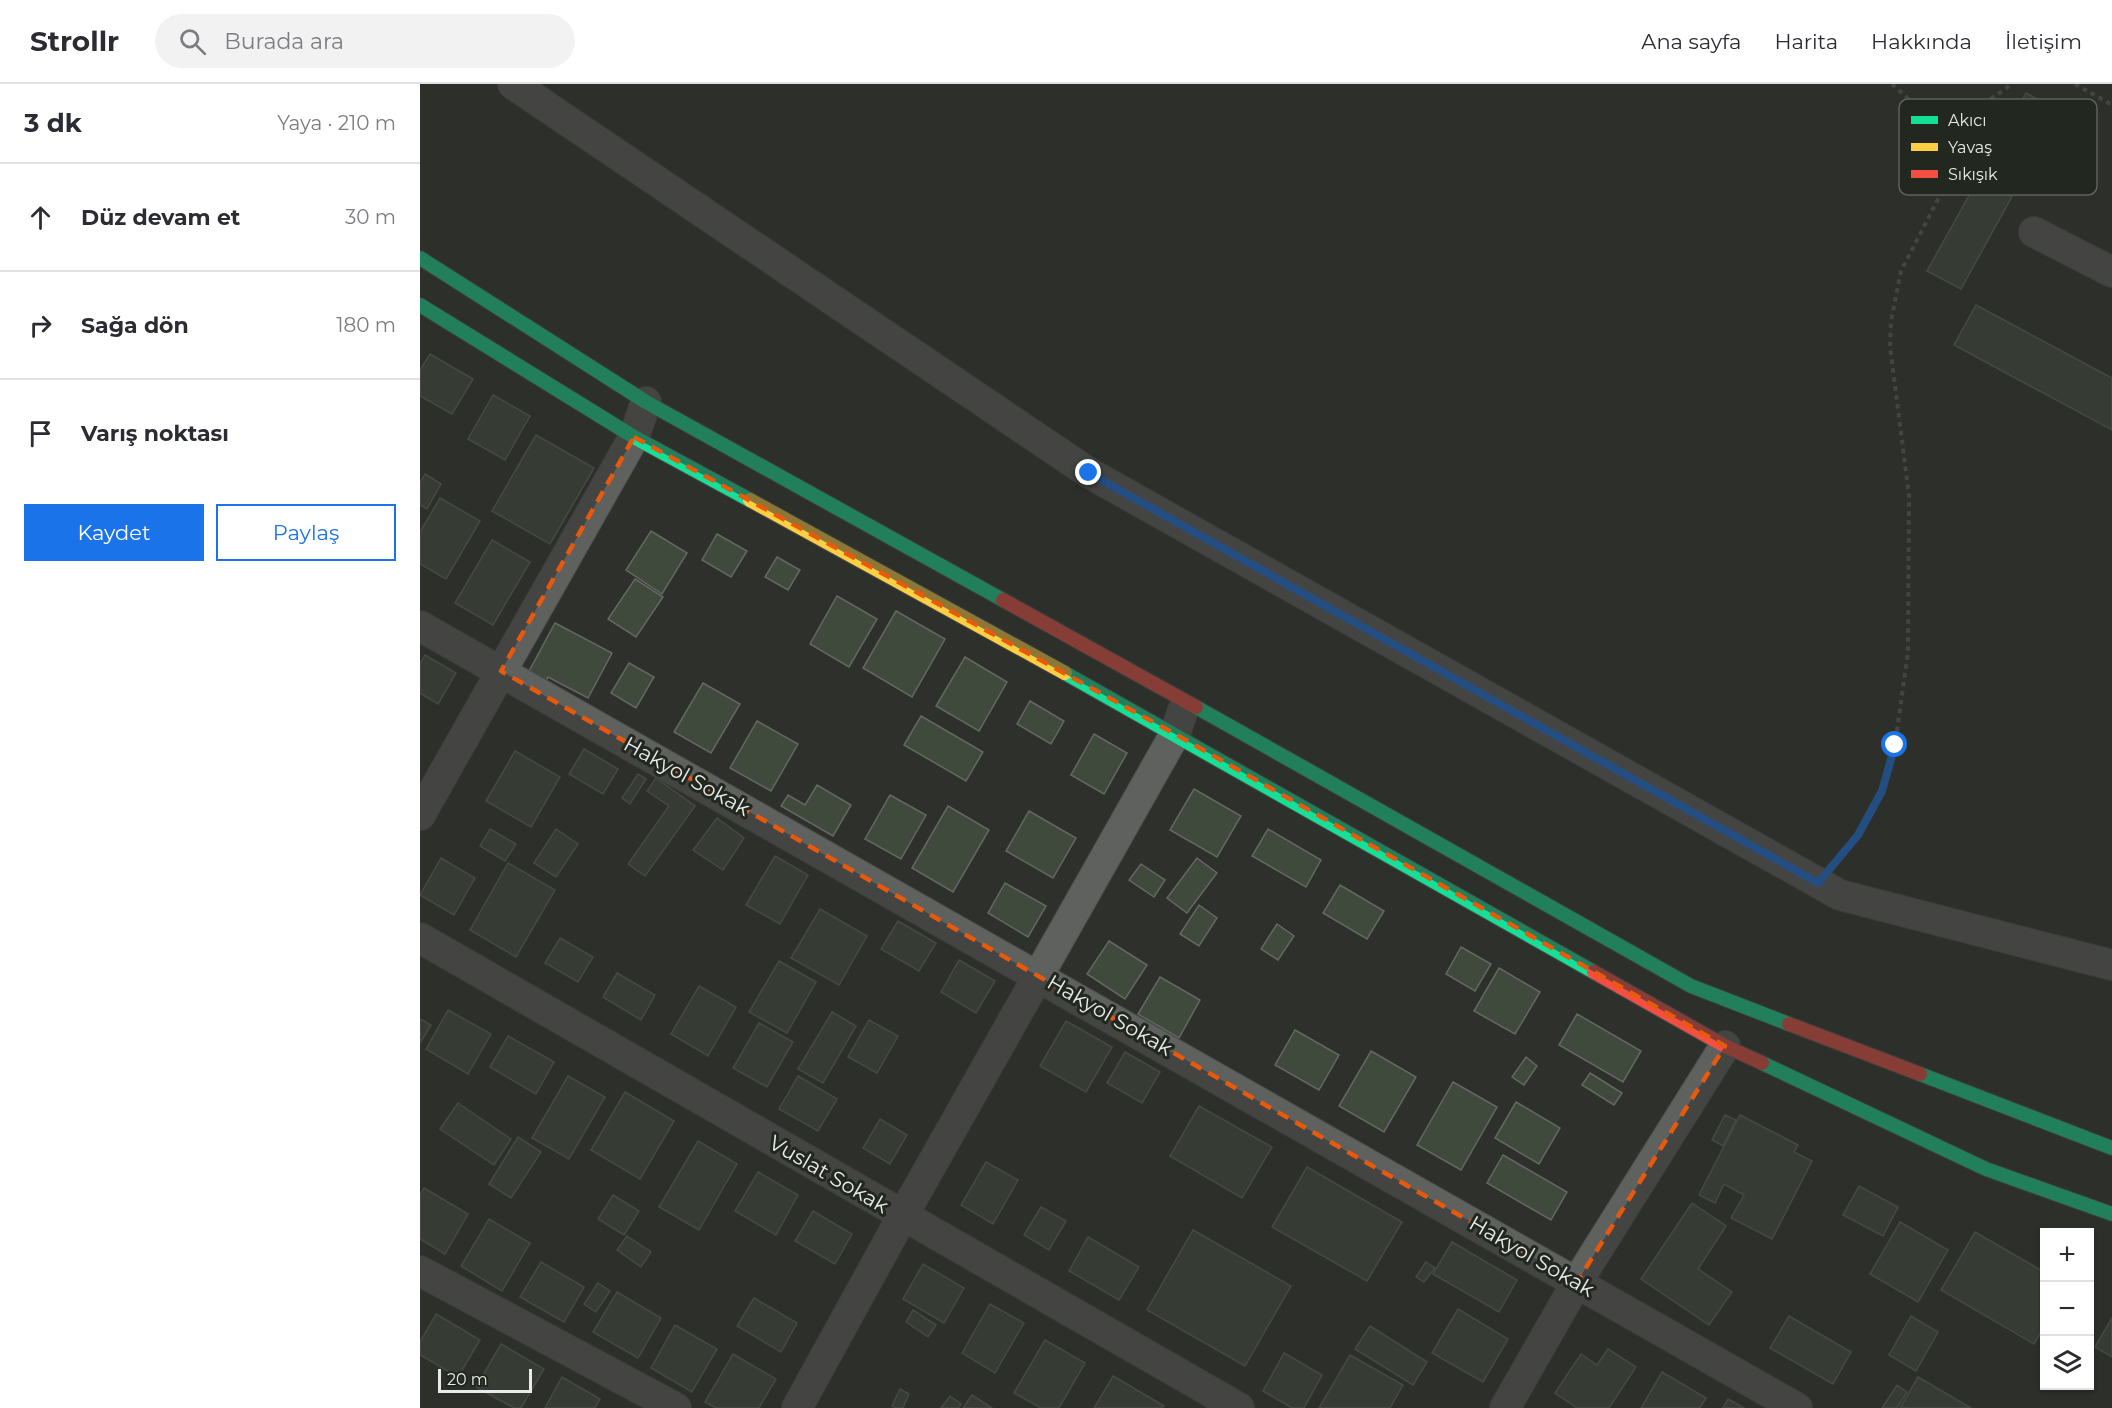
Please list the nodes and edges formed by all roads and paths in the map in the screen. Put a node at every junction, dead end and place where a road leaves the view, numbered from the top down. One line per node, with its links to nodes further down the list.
1 (513, 84): 20 (street)
2 (1892, 84): 5 (path)
3 (2012, 84): 6 (path)
4 (2075, 84): 7 (path)
5 (1909, 99)
6 (1991, 99)
7 (2112, 105)
8 (1941, 195): 20 (path)
9 (2034, 232): 11 (street)
10 (420, 258): 13 (main road)
11 (2112, 272)
12 (420, 305): 14 (main road)
13 (646, 402): 14 (street); 17 (main road)
14 (634, 437): 16 (street); 18 (main road)
15 (420, 626): 16 (street, Hakyol Sokak)
16 (501, 671): 19 (street); 23 (street, Hakyol Sokak)
17 (1186, 701): 18 (street); 25 (main road)
18 (1175, 734): 23 (street); 24 (main road)
19 (420, 815)
20 (1818, 883): 22 (street)
21 (420, 938): 27 (street, Vuslat Sokak)
22 (2112, 965)
23 (1040, 976): 27 (street); 29 (street, Hakyol Sokak)
24 (1725, 1046): 26 (main road); 29 (street)
25 (2112, 1148)
26 (2112, 1214)
27 (902, 1217): 31 (street); 32 (street, Vuslat Sokak)
28 (420, 1270): 30 (street)
29 (1577, 1282): 33 (street); 34 (street, Hakyol Sokak)
30 (676, 1408)
31 (797, 1408)
32 (1239, 1408)
33 (1505, 1408)
34 (1797, 1408)

